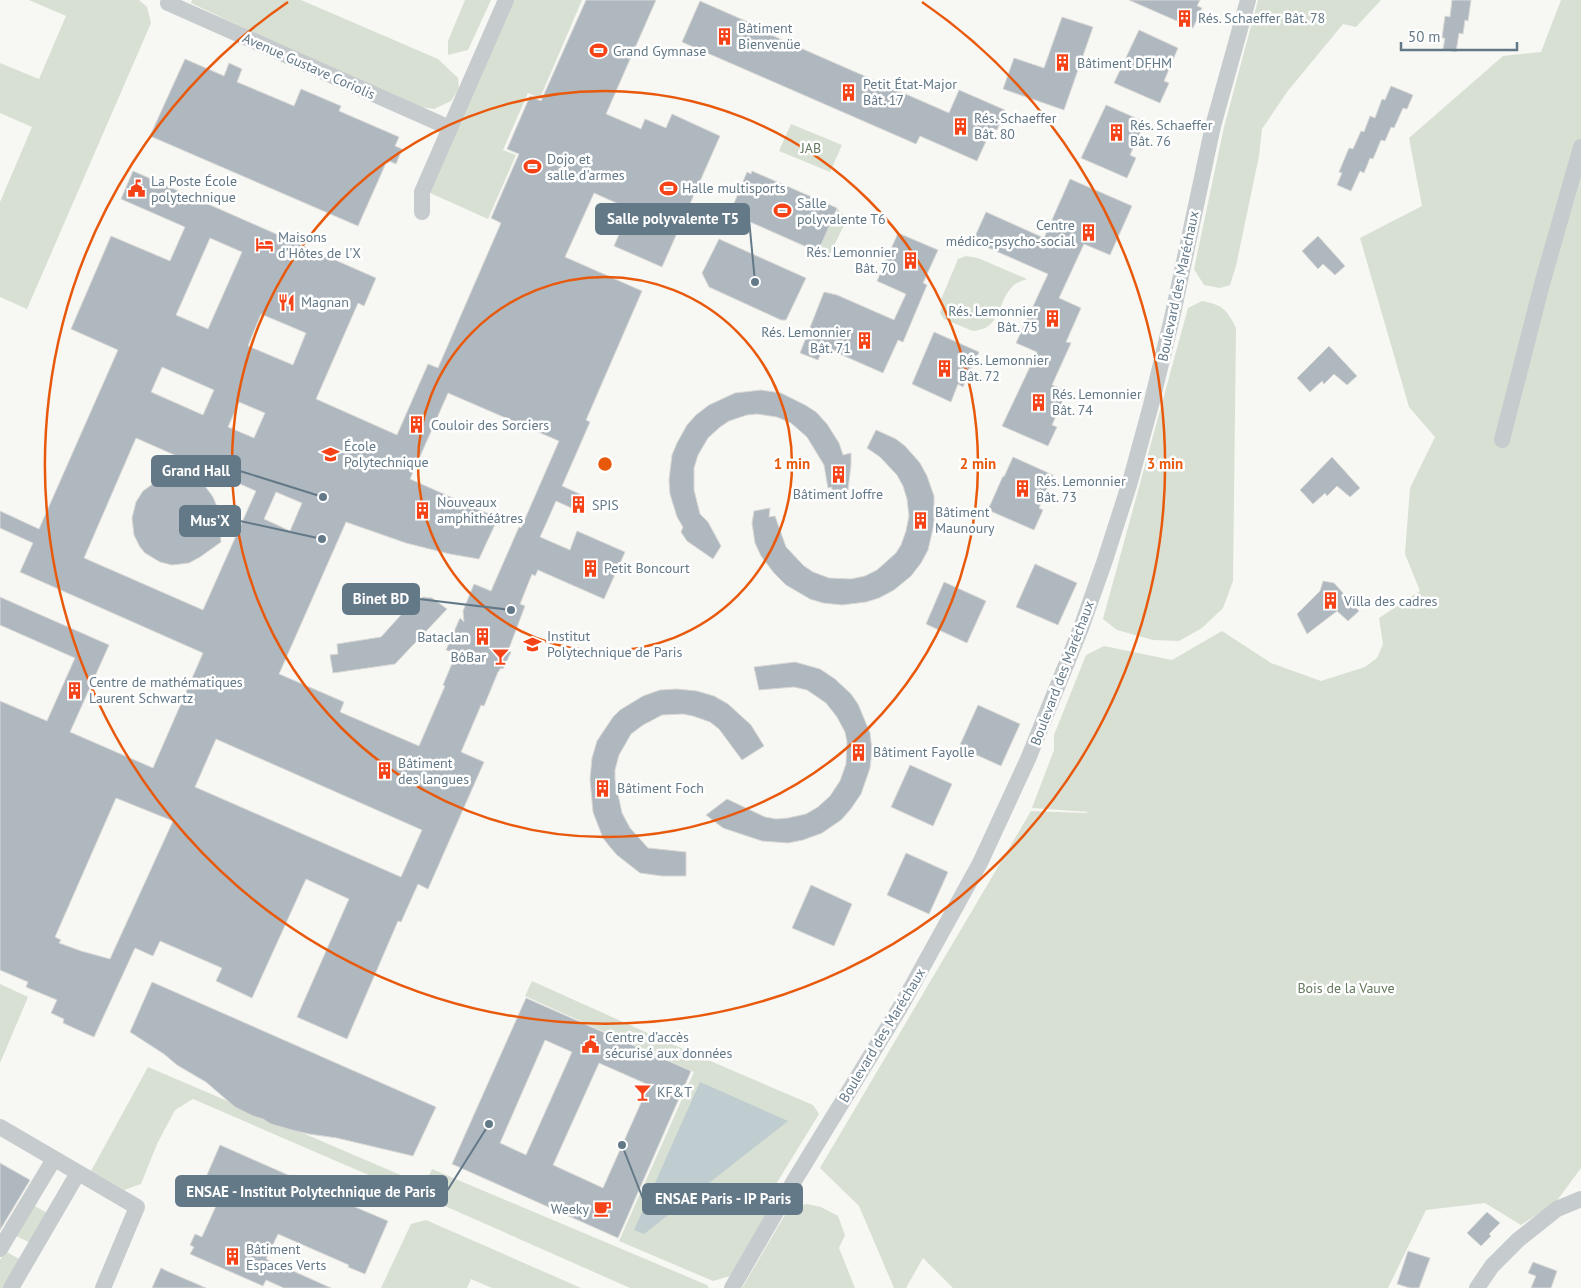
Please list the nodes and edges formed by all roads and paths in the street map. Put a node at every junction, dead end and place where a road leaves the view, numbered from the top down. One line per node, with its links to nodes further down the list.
1 (506, 0): 4 (street)
2 (1248, 0): 15 (street, Boulevard des Maréchaux)
3 (168, 3): 4 (street, Avenue Gustave Coriolis)
4 (450, 128): 6 (street)
5 (1581, 146): 7 (street)
6 (422, 212)
7 (1502, 440)
8 (0, 1127): 9 (street)
9 (54, 1159): 10 (street); 12 (street)
10 (78, 1173): 13 (street); 14 (street)
11 (1581, 1199): 16 (street)
12 (0, 1249)
13 (11, 1288)
14 (103, 1288)
15 (732, 1288)
16 (1477, 1288)

